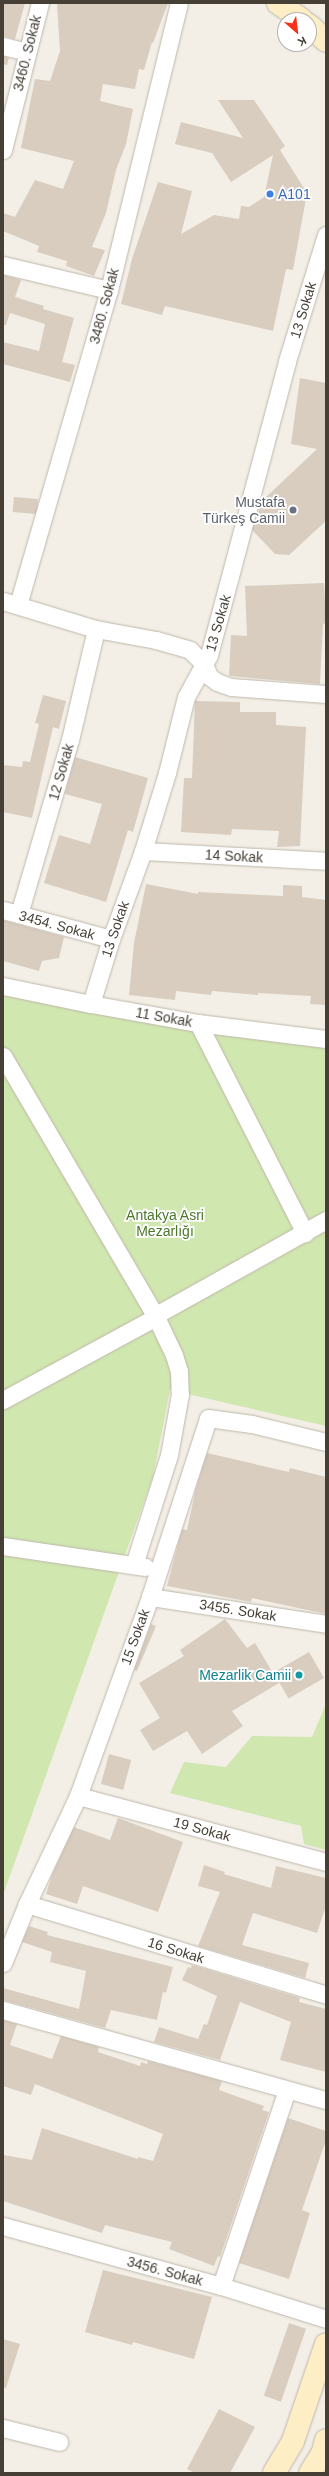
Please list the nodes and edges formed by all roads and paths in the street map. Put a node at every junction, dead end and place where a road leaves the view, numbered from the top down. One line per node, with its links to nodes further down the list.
1 (40, 3): 8 (street, 3460. Sokak)
2 (179, 3): 12 (street, 3480. Sokak)
3 (278, 3): 4 (main road)
4 (291, 12)
5 (317, 33): 6 (main road)
6 (326, 41)
7 (3, 46): 8 (street)
8 (27, 52): 9 (street, 3460. Sokak)
9 (3, 150)
10 (326, 235): 15 (street, 13 Sokak)
11 (3, 265): 12 (street)
12 (109, 290): 13 (street, 3480. Sokak)
13 (11, 603): 14 (street)
14 (96, 629): 15 (street); 19 (street, 12 Sokak)
15 (204, 664): 16 (street); 17 (street, 13 Sokak)
16 (326, 694)
17 (143, 851): 18 (street, 14 Sokak); 20 (street, 13 Sokak)
18 (326, 861)
19 (11, 912): 20 (street, 3454. Sokak)
20 (111, 939): 22 (street, 13 Sokak)
21 (3, 986): 22 (street, 11 Sokak)
22 (91, 1004): 23 (street, 11 Sokak)
23 (198, 1023): 24 (street, 11 Sokak); 27 (street)
24 (326, 1039)
25 (3, 1056): 28 (street)
26 (326, 1220): 27 (street)
27 (304, 1233): 28 (street)
28 (156, 1317): 29 (street); 32 (street)
29 (3, 1400)
30 (326, 1442): 33 (street, 15 Sokak)
31 (3, 1546): 32 (street)
32 (134, 1565): 33 (street)
33 (159, 1570): 34 (street, 15 Sokak)
34 (150, 1597): 35 (street, 3455. Sokak); 36 (street, 15 Sokak)
35 (326, 1624)
36 (78, 1796): 37 (street, 19 Sokak); 38 (street, 15 Sokak)
37 (326, 1862)
38 (27, 1904): 39 (street, 15 Sokak); 40 (street, 16 Sokak)
39 (3, 1963)
40 (326, 1995)
41 (3, 2010): 42 (street)
42 (287, 2090): 43 (street); 45 (street)
43 (326, 2100)
44 (3, 2226): 45 (street, 3456. Sokak)
45 (221, 2286): 46 (street, 3456. Sokak)
46 (326, 2320)
47 (326, 2344): 51 (main road)
48 (3, 2428): 49 (street)
49 (59, 2442)
50 (325, 2449): 52 (main road)
51 (274, 2473)
52 (310, 2473)

